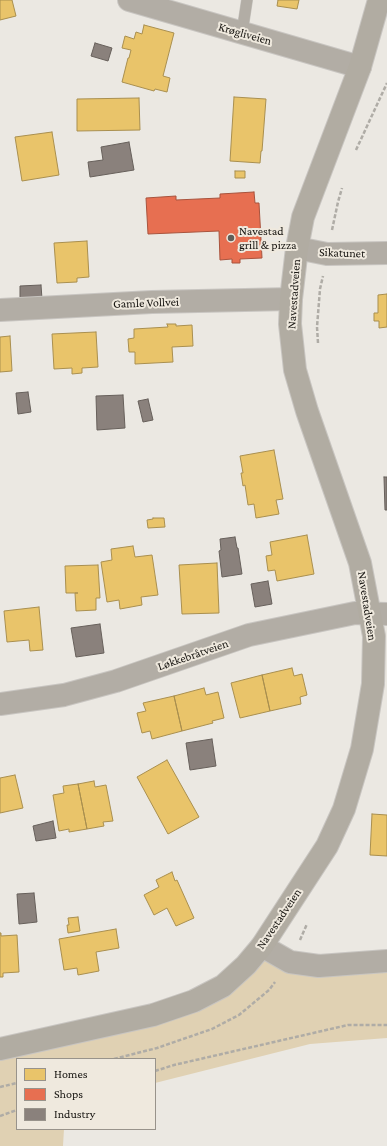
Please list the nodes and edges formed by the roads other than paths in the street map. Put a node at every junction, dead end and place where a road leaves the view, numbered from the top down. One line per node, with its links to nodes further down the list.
1 (129, 0): 4 (street, Krøgliveien)
2 (247, 0): 4 (lane)
3 (379, 0): 5 (street, Navestadveien)
4 (242, 33): 5 (street, Krøgliveien)
5 (360, 67): 6 (street, Navestadveien)
6 (297, 248): 7 (street, Sikatunet); 8 (street, Navestadveien)
7 (387, 253)
8 (291, 299): 9 (street, Gamle Vollvei); 10 (street, Navestadveien)
9 (0, 310)
10 (379, 614): 11 (street, Løkkebråtveien); 12 (street, Navestadveien)
11 (0, 704)
12 (262, 946): 13 (street); 14 (street, Navestadveien)
13 (387, 961)
14 (0, 1049)

